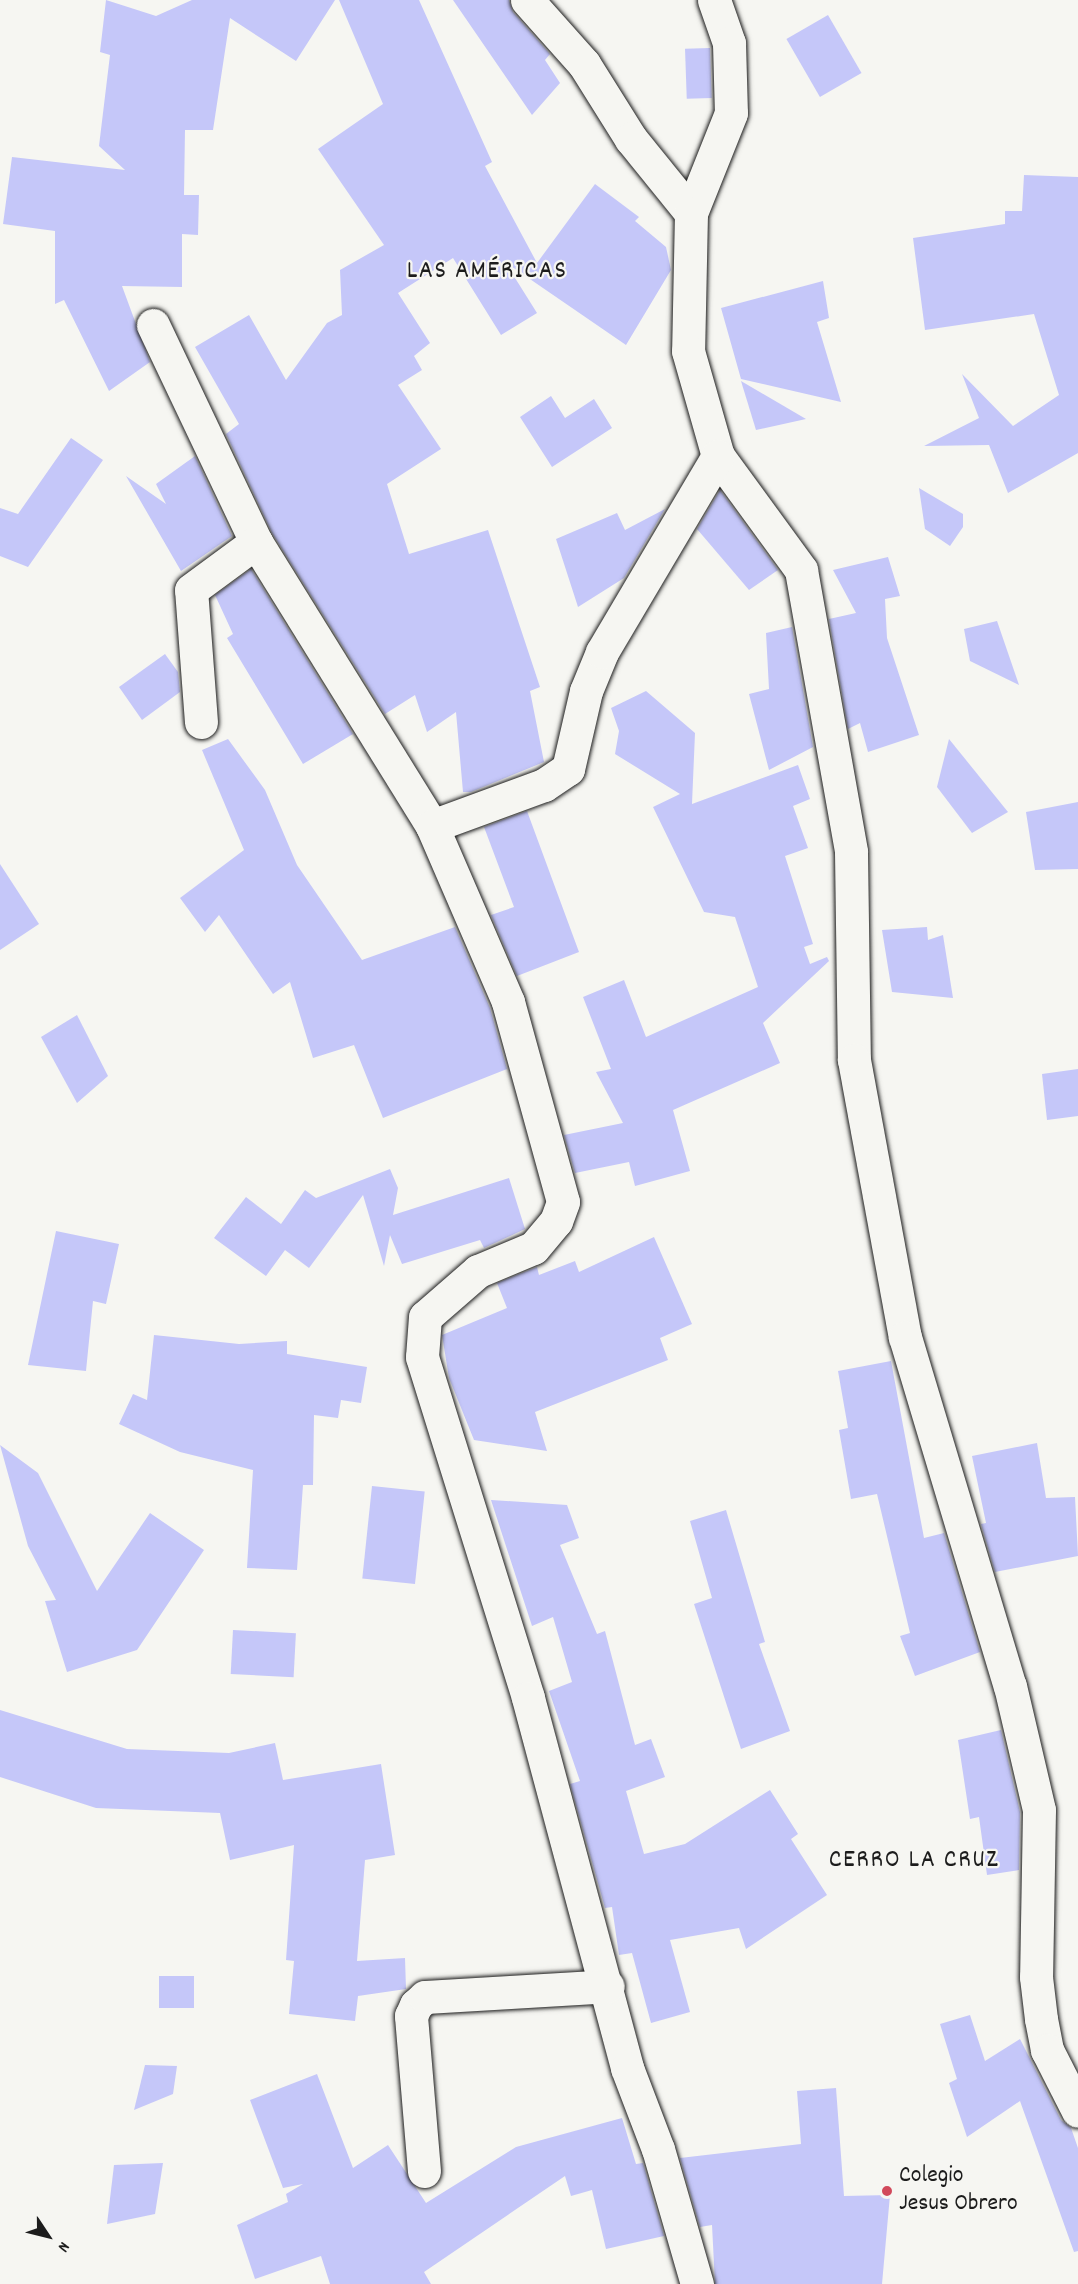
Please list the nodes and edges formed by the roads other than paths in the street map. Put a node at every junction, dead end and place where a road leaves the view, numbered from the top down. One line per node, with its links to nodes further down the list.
1 (527, 0): 3 (street)
2 (714, 0): 3 (street)
3 (691, 213): 5 (street)
4 (153, 325): 6 (street)
5 (718, 456): 8 (street); 10 (street)
6 (256, 542): 7 (street); 8 (street)
7 (201, 722)
8 (432, 826): 9 (street)
9 (608, 1986): 11 (street); 12 (street)
10 (1078, 2111)
11 (424, 2171)
12 (697, 2284)

